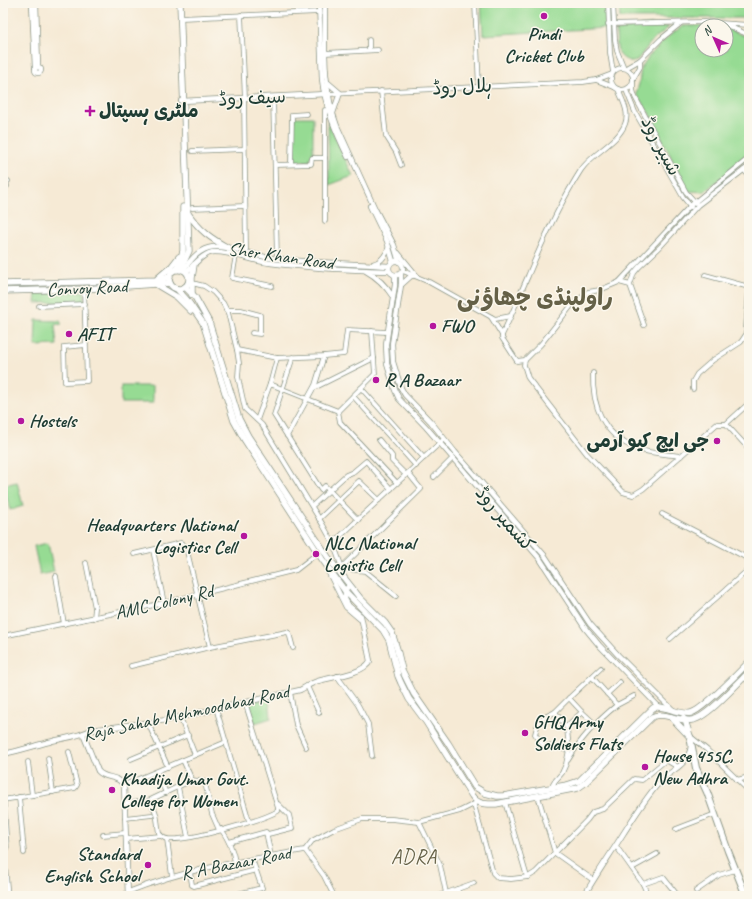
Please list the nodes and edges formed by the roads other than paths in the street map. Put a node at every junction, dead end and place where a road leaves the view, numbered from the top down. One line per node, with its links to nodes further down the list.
1 (32, 3): 2 (street)
2 (36, 3)
3 (177, 3): 40 (main road)
4 (180, 3): 12 (main road)
5 (319, 3): 10 (street)
6 (325, 3): 24 (street)
7 (476, 3): 31 (street)
8 (608, 3): 16 (street)
9 (613, 3): 17 (street)
10 (319, 12): 11 (street); 30 (street)
11 (241, 15): 12 (street); 39 (street)
12 (181, 18): 40 (main road)
13 (682, 22): 14 (street); 17 (street); 25 (street)
14 (694, 22)
15 (734, 23): 18 (street)
16 (608, 24): 17 (street); 27 (street)
17 (614, 24): 26 (street)
18 (749, 25)
19 (734, 28): 20 (street)
20 (749, 35)
21 (369, 40): 22 (street)
22 (369, 50): 23 (street); 24 (street)
23 (378, 50)
24 (325, 53): 30 (street)
25 (640, 60): 26 (street); 29 (street)
26 (625, 68): 27 (street); 29 (street)
27 (613, 73): 28 (street, ہلال روڈ); 32 (street)
28 (596, 80): 31 (street, ہلال روڈ); 32 (street, ہلال روڈ)
29 (633, 81): 33 (street); 56 (street, شبیر روڈ)
30 (324, 82): 35 (street); 36 (street); 37 (street)
31 (479, 87): 34 (street, ہلال روڈ)
32 (616, 88): 33 (street); 101 (street)
33 (626, 90): 59 (street, شبیر روڈ)
34 (381, 91): 35 (street, ہلال روڈ); 50 (street)
35 (340, 93): 36 (street, ہلال روڈ); 42 (street)
36 (327, 94): 37 (street, سیف روڈ); 42 (street); 63 (street)
37 (313, 95): 38 (street, سیف روڈ)
38 (273, 97): 39 (street, سیف روڈ); 49 (street)
39 (244, 98): 40 (street, سیف روڈ); 44 (street)
40 (182, 101): 60 (main road); 65 (main road)
41 (325, 110): 46 (street)
42 (333, 113): 67 (street)
43 (307, 114): 48 (street)
44 (244, 149): 45 (street); 58 (street)
45 (192, 151)
46 (325, 158): 48 (street); 62 (street)
47 (749, 158): 56 (street)
48 (291, 164): 49 (street)
49 (275, 165): 69 (street)
50 (401, 165)
51 (749, 166): 52 (street)
52 (744, 170): 53 (street); 57 (street)
53 (749, 176)
54 (3, 181): 55 (street)
55 (6, 184)
56 (695, 202): 57 (street, شبیر روڈ); 59 (street)
57 (698, 205): 61 (street)
58 (245, 206): 60 (street); 66 (street)
59 (690, 206): 61 (street, شبیر روڈ); 84 (street)
60 (189, 210): 64 (main road); 76 (main road)
61 (693, 210): 88 (street)
62 (325, 221)
63 (389, 246): 70 (street); 73 (street)
64 (230, 249): 66 (street, Sher Khan Road); 76 (street, Sher Khan Road)
65 (183, 251): 76 (main road); 82 (main road)
66 (246, 252): 69 (street, Sher Khan Road)
67 (397, 252): 71 (street); 79 (street)
68 (236, 255): 72 (street, Sher Khan Road); 75 (street, Sher Khan Road); 89 (street)
69 (277, 258): 73 (street, Sher Khan Road)
70 (394, 261): 71 (street); 74 (street)
71 (399, 262): 77 (street)
72 (194, 265): 76 (street, Sher Khan Road); 83 (main road)
73 (369, 265): 74 (street, Sher Khan Road)
74 (389, 269): 75 (street, Sher Khan Road); 78 (street)
75 (364, 270): 97 (street)
76 (181, 271): 81 (main road); 83 (main road)
77 (402, 272): 78 (street); 79 (street); 87 (street, کشمیر روڈ)
78 (394, 275): 97 (street, کشمیر روڈ)
79 (416, 275): 87 (street); 102 (street)
80 (705, 275): 91 (street)
81 (170, 277): 82 (main road, Convoy Road); 85 (main road)
82 (157, 282): 85 (main road, Convoy Road); 86 (main road, Convoy Road); 92 (main road, Convoy Road); 103 (main road)
83 (190, 282): 90 (main road); 96 (main road); 100 (street)
84 (619, 282): 88 (street); 116 (street)
85 (170, 283): 93 (main road)
86 (3, 284)
87 (401, 285): 130 (street, کشمیر روڈ)
88 (630, 285): 104 (street)
89 (272, 286)
90 (185, 287): 93 (main road); 96 (main road)
91 (749, 287)
92 (84, 289): 95 (main road, Convoy Road); 98 (street)
93 (176, 289): 103 (main road)
94 (749, 290): 109 (street)
95 (3, 291)
96 (192, 295): 166 (main road)
97 (393, 297): 106 (street, کشمیر روڈ)
98 (85, 304): 99 (street); 110 (street)
99 (39, 306)
100 (226, 310): 107 (street); 111 (street)
101 (512, 316): 102 (street); 108 (street)
102 (491, 317): 108 (street)
103 (199, 318): 156 (main road)
104 (644, 325)
105 (372, 331): 106 (street); 112 (street); 115 (street)
106 (387, 332): 132 (street, کشمیر روڈ)
107 (252, 333)
108 (502, 335): 116 (street)
109 (748, 335): 122 (street)
110 (86, 345): 110 (street)
111 (237, 350): 114 (street); 127 (street)
112 (324, 356): 113 (street); 119 (street)
113 (293, 357): 114 (street); 121 (street)
114 (277, 358): 118 (street)
115 (374, 358): 119 (street); 120 (street)
116 (525, 360): 135 (street)
117 (593, 373): 135 (street)
118 (270, 384): 121 (street); 127 (street)
119 (314, 388): 124 (street)
120 (361, 388): 123 (street); 137 (street)
121 (283, 389): 124 (street); 129 (street)
122 (693, 389)
123 (353, 396): 126 (street); 138 (street)
124 (308, 399): 126 (street); 129 (street)
125 (749, 403): 128 (street)
126 (338, 411): 141 (street)
127 (257, 420): 150 (street)
128 (726, 424): 133 (street); 135 (street)
129 (287, 436): 144 (street)
130 (444, 439): 132 (street); 134 (street, کشمیر روڈ)
131 (379, 440): 139 (street)
132 (440, 443): 136 (street, کشمیر روڈ); 137 (street)
133 (749, 449)
134 (455, 452): 136 (street); 142 (street, کشمیر روڈ)
135 (681, 456)
136 (451, 457): 140 (street); 145 (street, کشمیر روڈ)
137 (424, 458): 138 (street)
138 (416, 466): 139 (street)
139 (407, 474): 141 (street); 161 (street)
140 (434, 477)
141 (397, 483): 143 (street)
142 (485, 488): 145 (street); 146 (street, کشمیر روڈ)
143 (391, 489): 144 (street); 148 (street)
144 (329, 491): 147 (street); 150 (street)
145 (481, 492): 149 (street, کشمیر روڈ)
146 (494, 498): 149 (street); 163 (street, کشمیر روڈ)
147 (339, 500): 148 (street); 152 (street); 153 (street)
148 (379, 500): 153 (street)
149 (490, 502): 164 (street, کشمیر روڈ)
150 (312, 506): 152 (street)
151 (662, 514): 159 (street)
152 (320, 519): 154 (street)
153 (358, 520): 154 (street)
154 (333, 543): 161 (street)
155 (153, 550): 157 (street); 169 (street); 171 (street)
156 (319, 552): 158 (main road); 169 (street, AMC Colony Rd)
157 (134, 554)
158 (322, 559): 168 (main road); 175 (street)
159 (749, 559)
160 (86, 563): 174 (street)
161 (341, 568): 166 (street); 170 (street)
162 (749, 569): 178 (street)
163 (555, 571): 164 (street); 172 (street, کشمیر روڈ)
164 (550, 574): 173 (street, کشمیر روڈ)
165 (56, 576): 176 (street)
166 (342, 576): 167 (main road)
167 (349, 585): 168 (street); 235 (main road)
168 (345, 590): 175 (street); 246 (main road)
169 (198, 595): 171 (street, AMC Colony Rd); 181 (street)
170 (396, 596)
171 (164, 603): 174 (street, AMC Colony Rd)
172 (580, 608): 173 (street); 179 (street, کشمیر روڈ)
173 (574, 612): 180 (street, کشمیر روڈ)
174 (94, 618): 176 (street, AMC Colony Rd)
175 (361, 620): 187 (street, Raja Sahab Mehmoodabad Road)
176 (64, 624): 177 (street, AMC Colony Rd)
177 (3, 636)
178 (670, 639)
179 (605, 641): 180 (street); 201 (street, کشمیر روڈ)
180 (599, 645): 199 (street, کشمیر روڈ)
181 (210, 647): 182 (street); 184 (street)
182 (293, 648)
183 (749, 662): 201 (main road)
184 (132, 666)
185 (601, 668): 188 (street)
186 (749, 672): 189 (main road)
187 (337, 676): 192 (street, Raja Sahab Mehmoodabad Road); 221 (street)
188 (592, 677): 194 (street); 196 (street)
189 (744, 677): 191 (street); 207 (main road)
190 (620, 682): 194 (street)
191 (749, 682)
192 (307, 686): 193 (street, Raja Sahab Mehmoodabad Road); 204 (street)
193 (290, 692): 197 (street, Raja Sahab Mehmoodabad Road); 216 (street)
194 (607, 694): 198 (street)
195 (634, 696): 198 (street)
196 (569, 698): 202 (street); 203 (street)
197 (245, 702): 200 (street, Raja Sahab Mehmoodabad Road); 244 (street)
198 (617, 705): 209 (street)
199 (659, 707): 201 (main road); 206 (main road, کشمیر روڈ); 235 (main road)
200 (216, 708): 205 (street, Raja Sahab Mehmoodabad Road); 214 (street)
201 (675, 711): 207 (main road, کشمیر روڈ)
202 (555, 712): 210 (street); 217 (street)
203 (582, 712): 209 (street); 210 (street)
204 (319, 713)
205 (180, 717): 208 (street, Raja Sahab Mehmoodabad Road); 212 (street)
206 (671, 718): 207 (main road); 213 (main road, کشمیر روڈ); 240 (main road)
207 (685, 720): 213 (main road)
208 (148, 723): 211 (street, Raja Sahab Mehmoodabad Road); 215 (street)
209 (595, 724): 226 (street)
210 (567, 728): 217 (street)
211 (83, 734): 219 (street, Raja Sahab Mehmoodabad Road); 233 (street)
212 (188, 735): 215 (street); 220 (street)
213 (690, 737): 228 (street); 231 (street, کشمیر روڈ); 248 (main road)
214 (226, 742): 220 (street); 251 (street)
215 (159, 747): 223 (street); 227 (street)
216 (306, 747)
217 (569, 750): 226 (street)
218 (69, 752): 237 (street)
219 (3, 754)
220 (195, 755): 224 (street)
221 (372, 756)
222 (48, 758): 237 (street)
223 (131, 760)
224 (183, 760): 227 (street); 230 (street)
225 (28, 762): 239 (street)
226 (566, 764): 235 (street)
227 (168, 767): 229 (street)
228 (678, 767): 263 (street); 267 (street)
229 (157, 772): 233 (street); 238 (street)
230 (192, 780): 234 (street); 254 (street)
231 (737, 780): 232 (street); 236 (street, کشمیر روڈ)
232 (749, 780)
233 (124, 785): 247 (street)
234 (178, 787): 238 (street); 259 (street)
235 (551, 788)
236 (749, 791)
237 (53, 792): 239 (street)
238 (166, 793): 243 (street)
239 (32, 795): 241 (street)
240 (538, 796): 245 (main road); 267 (street)
241 (19, 797): 242 (street); 266 (street)
242 (3, 801): 265 (main road)
243 (146, 802): 247 (street); 258 (street)
244 (276, 802): 251 (street); 256 (street)
245 (505, 802): 246 (main road); 277 (street)
246 (476, 803): 252 (street, R A Bazaar Road); 277 (street)
247 (124, 804): 250 (street)
248 (715, 814): 253 (street); 274 (main road)
249 (152, 816): 250 (street)
250 (125, 818): 255 (street)
251 (249, 822): 254 (street)
252 (419, 822): 264 (street, R A Bazaar Road); 284 (street)
253 (676, 829)
254 (220, 830): 259 (street); 262 (street)
255 (125, 833): 257 (street); 260 (street)
256 (268, 834): 262 (street); 269 (street)
257 (103, 835)
258 (161, 836): 260 (street); 261 (street)
259 (188, 837): 261 (street)
260 (126, 839): 283 (street)
261 (167, 839): 276 (street)
262 (229, 842): 271 (street)
263 (616, 846): 272 (street); 278 (street)
264 (305, 850): 269 (street, R A Bazaar Road); 288 (street)
265 (3, 852): 286 (main road)
266 (24, 853)
267 (555, 853): 277 (street); 278 (street)
268 (657, 854): 272 (street)
269 (271, 856): 270 (street, R A Bazaar Road)
270 (252, 859): 271 (street, R A Bazaar Road); 273 (street)
271 (235, 862): 275 (street, R A Bazaar Road)
272 (632, 868): 280 (street)
273 (256, 870): 275 (street); 287 (street)
274 (736, 870): 282 (street); 294 (main road)
275 (190, 872): 276 (street, R A Bazaar Road)
276 (172, 876): 283 (street, R A Bazaar Road)
277 (527, 877)
278 (593, 880): 285 (street)
279 (474, 883): 281 (street)
280 (643, 884): 292 (street); 293 (street)
281 (457, 889): 284 (street); 290 (street)
282 (696, 891)
283 (128, 894)
284 (448, 894): 289 (street)
285 (585, 894): 291 (street)
286 (7, 896)
287 (229, 896)
288 (334, 896)
289 (438, 896)
290 (467, 896)
291 (591, 896)
292 (648, 896)
293 (678, 896)
294 (746, 896)

